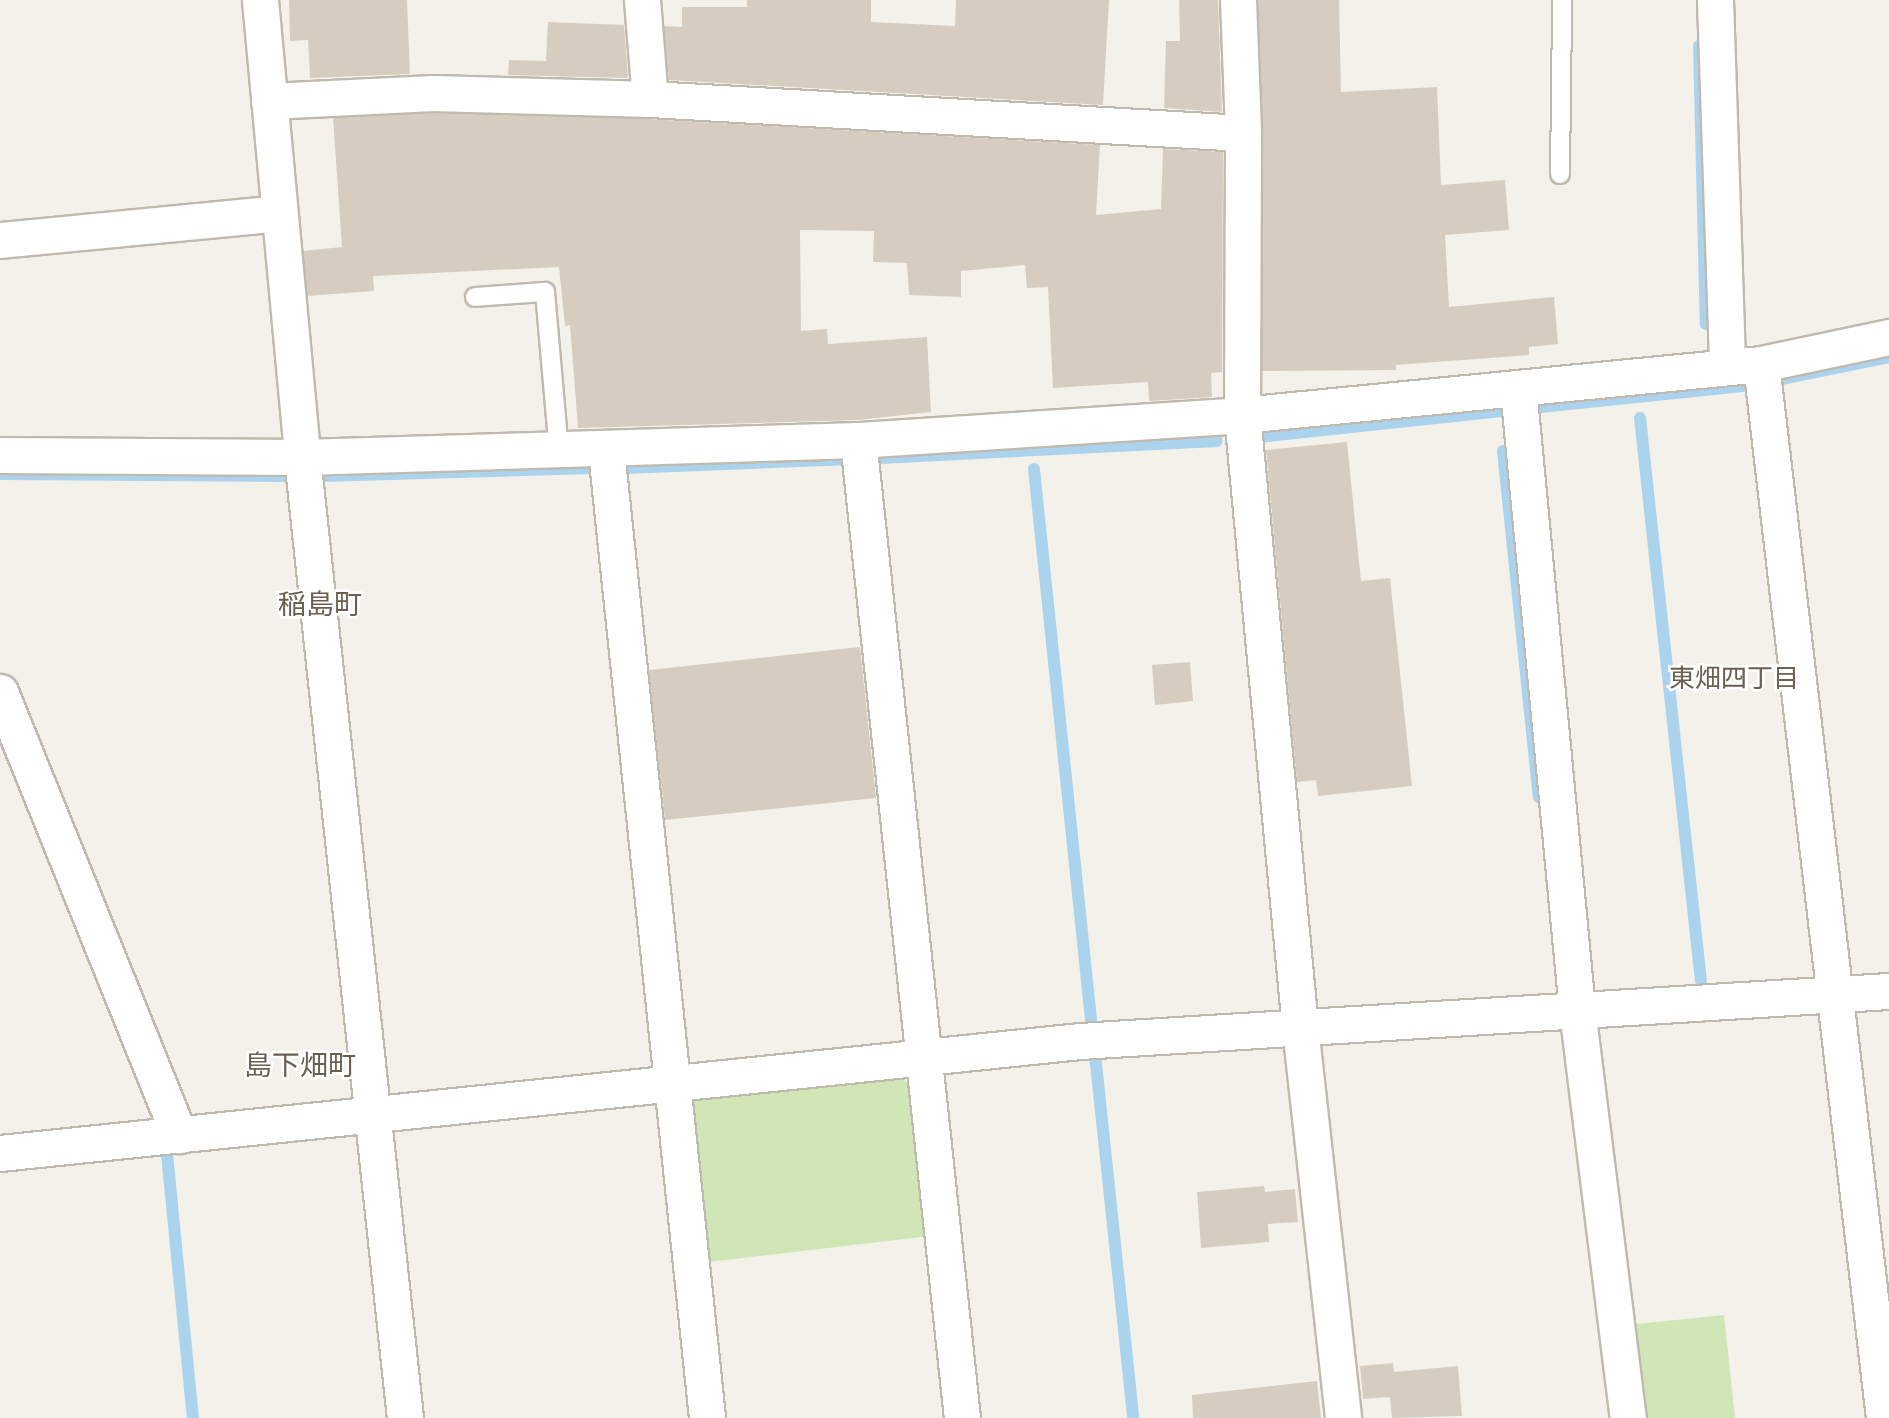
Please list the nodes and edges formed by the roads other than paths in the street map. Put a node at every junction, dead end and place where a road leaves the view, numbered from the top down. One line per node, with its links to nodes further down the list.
1 (260, 0): 7 (street)
2 (642, 0): 6 (street)
3 (1238, 0): 8 (street)
4 (1562, 0): 9 (lane)
5 (1715, 0): 14 (street)
6 (650, 99): 7 (street); 8 (street)
7 (269, 101): 10 (street)
8 (1243, 133): 16 (street)
9 (1560, 174)
10 (279, 213): 11 (street); 21 (street)
11 (0, 240)
12 (475, 296): 19 (lane)
13 (1889, 337): 14 (street)
14 (1744, 365): 15 (street); 24 (street)
15 (1518, 388): 16 (street); 25 (street)
16 (1242, 415): 17 (street); 26 (street)
17 (858, 440): 18 (street); 27 (street)
18 (606, 450): 19 (street); 28 (street)
19 (559, 451): 21 (street)
20 (0, 455): 21 (street)
21 (302, 457): 29 (street)
22 (0, 692): 30 (street)
23 (1889, 991): 24 (street)
24 (1834, 995): 25 (street); 37 (street)
25 (1577, 1010): 26 (street); 36 (street)
26 (1300, 1027): 27 (street); 35 (street)
27 (924, 1057): 28 (street); 34 (street)
28 (672, 1084): 29 (street); 33 (street)
29 (373, 1115): 30 (street); 32 (street)
30 (179, 1135): 31 (street)
31 (0, 1153)
32 (405, 1418)
33 (707, 1418)
34 (962, 1418)
35 (1343, 1418)
36 (1628, 1418)
37 (1884, 1418)

